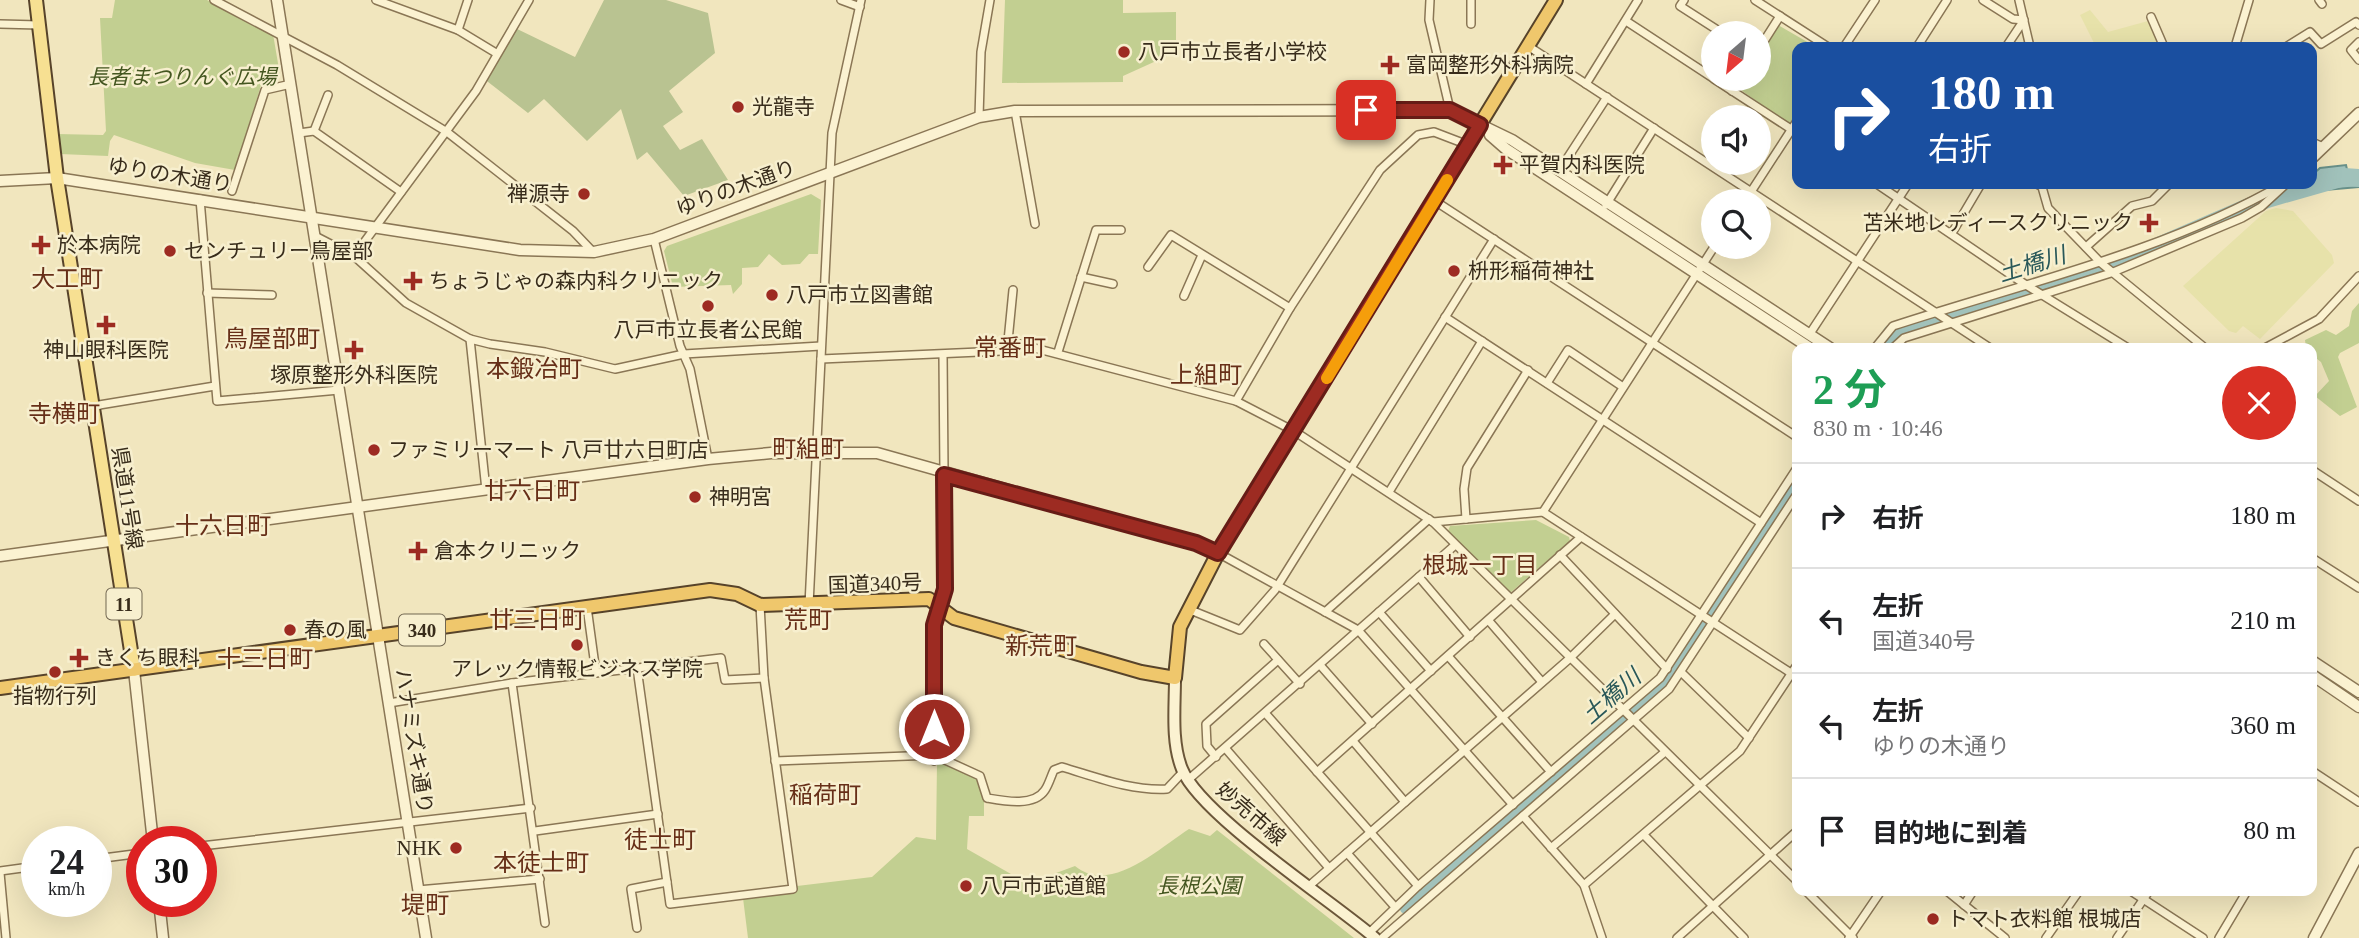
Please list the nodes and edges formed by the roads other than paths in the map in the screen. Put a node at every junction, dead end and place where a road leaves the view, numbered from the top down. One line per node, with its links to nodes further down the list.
1 (36, 0): 29 (main road, 県道11号線 / 11)
2 (214, 0): 33 (street)
3 (279, 0): 33 (street, ハナミズキ通り)
4 (376, 0): 20 (street)
5 (468, 0): 31 (street)
6 (529, 0): 44 (street)
7 (841, 0): 21 (street)
8 (990, 0): 55 (street)
9 (1430, 0): 52 (street)
10 (1471, 0): 28 (street)
11 (1556, 0): 43 (highway)
12 (1638, 0): 25 (street)
13 (1684, 0): 26 (street)
14 (1875, 0): 35 (street)
15 (1947, 0): 36 (street)
16 (1983, 0): 24 (street)
17 (2019, 0): 24 (street)
18 (2249, 0): 40 (street)
19 (1760, 2): 22 (street)
20 (395, 3): 31 (street)
21 (860, 3): 68 (street)
22 (1780, 16): 32 (street); 34 (street)
23 (2151, 17): 39 (street)
24 (2024, 20): 37 (street); 38 (street)
25 (1626, 21): 46 (street); 47 (street)
26 (1703, 21)
27 (0, 24): 29 (street)
28 (1471, 24)
29 (39, 25): 69 (main road, 県道11号線 / 11)
30 (2359, 25): 41 (street)
31 (458, 30): 44 (street)
32 (1771, 30)
33 (284, 36): 48 (street, ハナミズキ通り); 61 (street)
34 (1820, 42)
35 (1847, 42)
36 (1920, 42)
37 (2009, 42)
38 (2030, 42)
39 (2162, 42)
40 (2236, 42)
41 (2294, 42)
42 (2359, 42): 45 (street)
43 (1528, 46): 47 (street); 56 (highway)
44 (496, 53): 61 (street)
45 (2359, 60)
46 (1701, 70)
47 (1586, 83): 51 (street)
48 (291, 84): 60 (street, ハナミズキ通り); 81 (street)
49 (1732, 91): 58 (street)
50 (328, 95): 59 (street)
51 (1607, 97): 57 (street); 67 (street)
52 (1450, 110): 53 (street, ゆりの木通り); 56 (street, ゆりの木通り)
53 (1015, 111): 55 (street, ゆりの木通り); 90 (street)
54 (2359, 113): 65 (street)
55 (979, 117): 68 (street, ゆりの木通り)
56 (1480, 125): 64 (highway); 67 (street, ゆりの木通り); 88 (street, ゆりの木通り)
57 (1654, 128): 71 (street); 88 (street)
58 (1792, 129)
59 (314, 131): 60 (street); 82 (street)
60 (299, 132): 89 (street, ハナミズキ通り)
61 (447, 132): 82 (street); 98 (street)
62 (1792, 135): 72 (street)
63 (2317, 144): 65 (street)
64 (1468, 145): 86 (highway); 116 (street)
65 (2323, 147): 66 (street)
66 (2317, 153)
67 (1559, 172): 88 (street, ゆりの木通り)
68 (829, 173): 95 (street, ゆりの木通り); 133 (street)
69 (57, 178): 70 (street, ゆりの木通り); 85 (street, ゆりの木通り); 144 (main road, 県道11号線 / 11)
70 (0, 181)
71 (1748, 189)
72 (1752, 189)
73 (1885, 189): 84 (street)
74 (1905, 189): 84 (street)
75 (1979, 189): 93 (street)
76 (2043, 189): 97 (street)
77 (2158, 189): 83 (street)
78 (2165, 189): 83 (street)
79 (2275, 189): 103 (street)
80 (2279, 189): 106 (street)
81 (232, 191)
82 (401, 192): 91 (street)
83 (2161, 193): 97 (street)
84 (1899, 198): 93 (street); 102 (street)
85 (200, 199): 89 (street, ゆりの木通り); 112 (street)
86 (1435, 201): 96 (street); 146 (highway)
87 (1771, 205): 102 (street)
88 (1605, 207): 105 (street, ゆりの木通り)
89 (313, 216): 91 (street, ゆりの木通り); 94 (street, ハナミズキ通り)
90 (1035, 224)
91 (375, 227): 98 (street, ゆりの木通り); 100 (street)
92 (1121, 230): 108 (street)
93 (1952, 233): 110 (street)
94 (317, 237): 100 (street); 142 (street, ハナミズキ通り)
95 (654, 239): 98 (street, ゆりの木通り); 135 (street)
96 (1494, 239): 118 (street); 124 (street)
97 (2086, 247): 103 (street)
98 (594, 252)
99 (1202, 255): 104 (street); 115 (street); 116 (street)
100 (354, 256): 121 (street)
101 (1706, 259): 105 (street)
102 (1856, 262): 117 (street); 120 (street)
103 (2101, 263): 106 (street); 110 (street)
104 (1148, 267)
105 (1700, 269): 120 (street, ゆりの木通り); 124 (street); 125 (street, ゆりの木通り)
106 (2111, 272): 114 (street); 131 (street)
107 (2359, 276): 132 (street)
108 (1082, 277): 109 (street); 134 (street)
109 (1113, 284)
110 (2026, 285): 114 (street); 117 (street)
111 (1013, 290): 122 (street)
112 (207, 293): 113 (street); 140 (street)
113 (272, 295)
114 (2046, 295): 119 (street); 130 (street)
115 (1184, 296)
116 (1290, 309): 143 (street)
117 (1936, 313): 119 (street); 127 (street)
118 (1445, 317): 123 (street); 150 (street)
119 (1953, 324): 128 (street); 129 (street)
120 (1809, 335): 126 (street, ゆりの木通り)
121 (470, 339): 135 (street); 154 (street)
122 (1008, 341): 134 (street); 136 (street)
123 (1482, 341): 138 (street); 155 (street)
124 (1652, 342): 141 (street); 147 (street)
125 (1803, 343)
126 (1822, 343)
127 (1879, 343)
128 (1898, 343)
129 (1982, 343)
130 (2120, 343)
131 (2199, 343)
132 (2274, 343)
133 (821, 346): 135 (street); 137 (street)
134 (1058, 352): 143 (street)
135 (684, 354): 149 (street)
136 (943, 355): 137 (street); 152 (street)
137 (821, 359): 148 (street)
138 (1528, 370): 139 (street); 160 (street)
139 (1547, 383): 141 (street); 145 (street)
140 (215, 386): 142 (street); 144 (street)
141 (1623, 387): 145 (street)
142 (339, 390): 158 (street, ハナミズキ通り)
143 (1236, 401): 146 (street)
144 (93, 406): 164 (main road, 県道11号線 / 11)
145 (1603, 419): 159 (street); 162 (street)
146 (1294, 431): 150 (street); 166 (highway)
147 (1792, 434)
148 (814, 452): 149 (street); 152 (street); 175 (street)
149 (708, 459): 154 (street)
150 (1352, 468): 155 (street); 171 (street)
151 (2317, 473): 156 (street)
152 (944, 475): 166 (street); 176 (street)
153 (1792, 476): 162 (street)
154 (486, 490): 158 (street)
155 (1389, 492): 161 (street)
156 (2359, 501)
157 (1792, 502): 184 (street)
158 (357, 508): 164 (street); 186 (street, ハナミズキ通り)
159 (1543, 512): 160 (street); 163 (street)
160 (1466, 519): 161 (street)
161 (1431, 520): 165 (street); 179 (street)
162 (1761, 523): 182 (street)
163 (1581, 537): 167 (street); 182 (street)
164 (114, 538): 168 (street); 196 (main road, 県道11号線 / 11)
165 (1454, 546): 170 (street); 173 (street)
166 (1218, 553): 171 (street); 178 (highway)
167 (1560, 555): 173 (street); 181 (street)
168 (0, 556)
169 (2317, 561): 172 (street)
170 (1419, 577): 180 (street); 187 (street)
171 (1278, 585): 178 (street); 179 (street)
172 (2359, 588)
173 (1511, 601): 183 (street); 190 (street)
174 (760, 605): 175 (highway, 国道340号 / 340); 177 (highway, 国道340号 / 340); 201 (street)
175 (808, 606): 176 (highway, 国道340号 / 340)
176 (939, 606): 202 (highway, 国道340号 / 340); 224 (street)
177 (587, 607): 186 (highway, 国道340号 / 340); 198 (street)
178 (1188, 609): 202 (highway)
179 (1325, 612): 185 (street)
180 (1380, 612): 185 (street); 197 (street)
181 (1615, 614): 190 (street); 195 (street)
182 (1701, 615): 184 (street); 195 (street)
183 (1489, 621): 187 (street); 205 (street)
184 (1713, 623): 199 (street); 200 (street)
185 (1358, 631): 193 (street); 209 (street)
186 (379, 636): 196 (highway, 国道340号 / 340); 211 (street, ハナミズキ通り)
187 (1470, 637): 189 (street)
188 (1264, 643): 191 (street)
189 (1448, 656): 197 (street); 215 (street)
190 (1569, 659): 205 (street); 213 (street)
191 (1279, 660): 207 (street); 223 (street)
192 (2317, 664): 210 (street)
193 (1320, 665): 207 (street); 217 (street)
194 (636, 668): 198 (street); 201 (street); 235 (street)
195 (1667, 668): 213 (street)
196 (134, 670): 208 (highway, 国道340号 / 340); 238 (street)
197 (1432, 671): 209 (street)
198 (596, 673): 206 (street)
199 (1682, 673): 216 (street); 218 (street)
200 (1792, 674)
201 (764, 678): 225 (street)
202 (1175, 678): 229 (main road)
203 (1792, 678): 218 (street)
204 (2317, 678): 212 (street)
205 (1542, 682): 215 (street)
206 (512, 683): 211 (street); 234 (street)
207 (1300, 684): 214 (street)
208 (0, 688)
209 (1411, 689): 217 (street); 221 (street)
210 (2359, 692)
211 (389, 703): 237 (street, ハナミズキ通り)
212 (2359, 707)
213 (1623, 711): 216 (street); 227 (street)
214 (1266, 714): 220 (street); 226 (street)
215 (1503, 716): 221 (street); 227 (street)
216 (1633, 721): 222 (street); 236 (street)
217 (1372, 724): 219 (street)
218 (1749, 738): 230 (street)
219 (1353, 741): 226 (street); 231 (street)
220 (1226, 749): 223 (street); 249 (street)
221 (1464, 750): 231 (street); 233 (street)
222 (1665, 752): 230 (street); 244 (street)
223 (1216, 757): 229 (street)
224 (934, 758): 225 (street); 229 (street)
225 (775, 761): 253 (street)
226 (1317, 772): 240 (street)
227 (1551, 772): 233 (street)
228 (2317, 775): 232 (street)
229 (1185, 776): 255 (main road, 妙売市線)
230 (1700, 786): 241 (street); 247 (street)
231 (1405, 802): 240 (street)
232 (2359, 802)
233 (1513, 805): 256 (street)
234 (531, 808): 237 (street); 239 (street)
235 (658, 814): 239 (street); 253 (street)
236 (1523, 816): 244 (street); 278 (street)
237 (407, 823): 243 (street); 257 (street, ハナミズキ通り)
238 (151, 826)
239 (535, 831): 252 (street)
240 (1370, 832): 245 (street); 256 (street)
241 (1644, 835): 254 (street); 268 (street)
242 (1792, 835): 247 (street)
243 (217, 844)
244 (1552, 848): 254 (street)
245 (1347, 853): 249 (street); 269 (street)
246 (2359, 853): 287 (street)
247 (1770, 854): 251 (street); 268 (street)
248 (21, 869): 250 (street)
249 (1329, 869): 255 (street)
250 (0, 872): 275 (street)
251 (1792, 876)
252 (540, 879): 257 (street); 271 (street)
253 (667, 882): 272 (street)
254 (1584, 885): 279 (street)
255 (1309, 886): 273 (main road, 妙売市線)
256 (1418, 886): 269 (street)
257 (418, 890): 277 (street, ハナミズキ通り)
258 (1812, 896): 274 (street)
259 (1878, 896): 274 (street)
260 (1953, 896): 267 (street)
261 (1970, 896): 267 (street)
262 (2075, 896): 283 (street)
263 (2139, 896): 266 (street)
264 (2146, 896): 266 (street)
265 (2244, 896): 286 (street)
266 (2144, 899): 284 (street); 285 (street)
267 (1964, 905): 282 (street)
268 (1713, 906): 280 (street); 281 (street)
269 (1395, 907): 273 (street)
270 (161, 917): 276 (street)
271 (545, 923)
272 (637, 928)
273 (1372, 935)
274 (1851, 937)
275 (6, 938)
276 (163, 938)
277 (426, 938)
278 (1382, 938)
279 (1602, 938)
280 (1677, 938)
281 (1744, 938)
282 (2005, 938)
283 (2046, 938)
284 (2117, 938)
285 (2203, 938)
286 (2219, 938)
287 (2314, 938)

